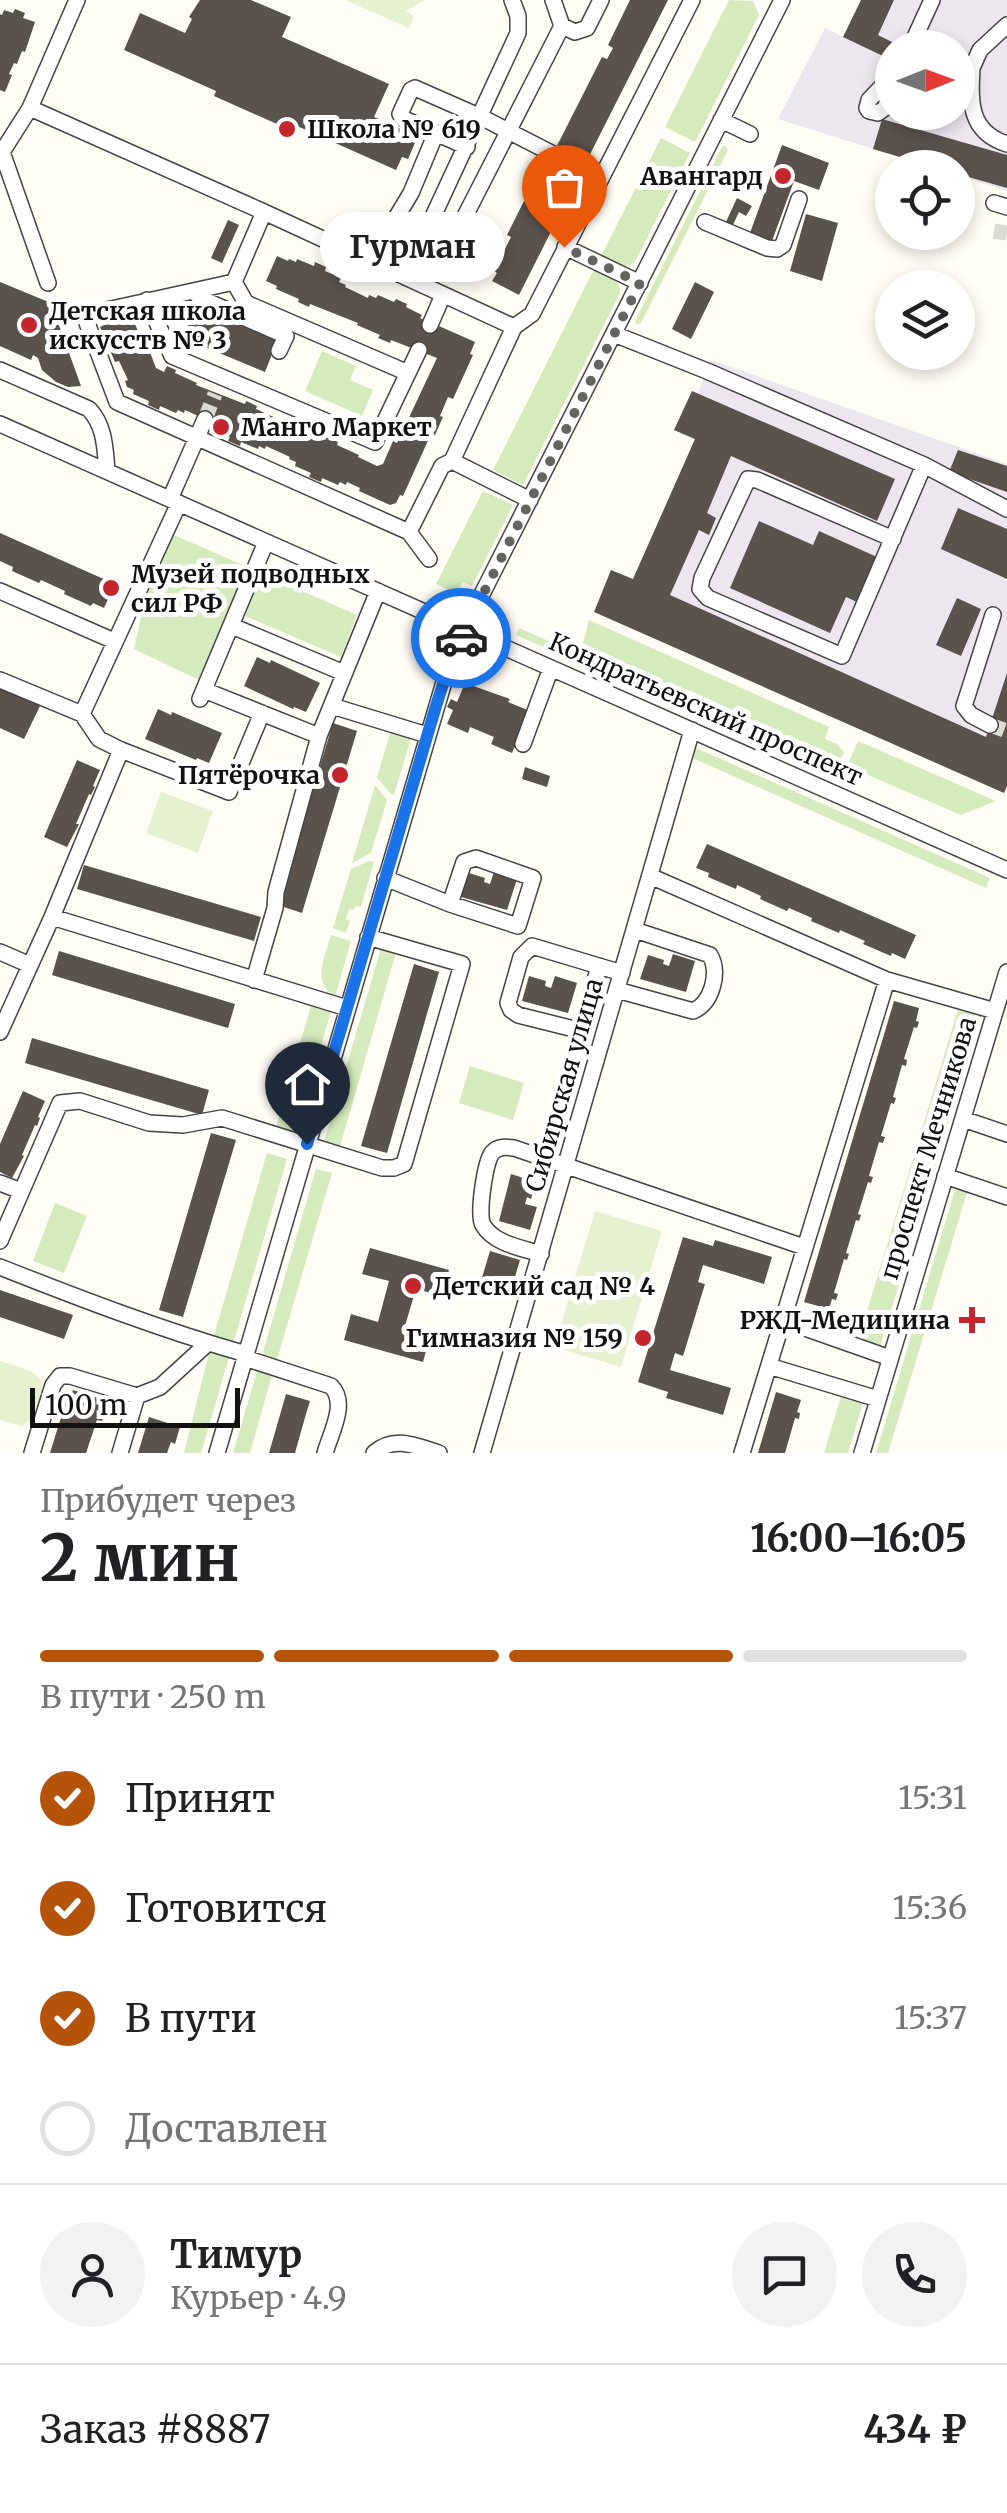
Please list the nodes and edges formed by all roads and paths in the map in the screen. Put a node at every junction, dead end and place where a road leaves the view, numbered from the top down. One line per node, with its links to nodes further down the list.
1 (57, 0): 8 (street)
2 (553, 0): 12 (street)
3 (601, 0): 12 (street)
4 (692, 0): 27 (street)
5 (932, 0): 13 (street)
6 (776, 2): 18 (street)
7 (519, 3): 10 (street)
8 (75, 4): 15 (street)
9 (535, 19): 10 (street)
10 (518, 25): 17 (street)
11 (1007, 25): 14 (street)
12 (562, 26): 19 (street)
13 (918, 30)
14 (975, 55)
15 (30, 108): 24 (street); 29 (street)
16 (975, 114): 22 (street)
17 (481, 117): 19 (street); 20 (street); 23 (street)
18 (721, 120): 21 (street); 36 (street)
19 (508, 131): 25 (street); 31 (street)
20 (436, 133): 23 (street); 33 (street)
21 (750, 134)
22 (1007, 144)
23 (467, 147): 34 (street)
24 (1, 152): 37 (street)
25 (553, 154)
26 (583, 168): 27 (street)
27 (600, 177): 32 (street)
28 (799, 199): 30 (street)
29 (264, 212): 33 (street); 35 (street)
30 (705, 222)
31 (468, 238)
32 (564, 247): 36 (street); 42 (street)
33 (370, 261): 34 (street)
34 (405, 277): 39 (street)
35 (234, 282): 38 (street); 47 (street)
36 (640, 283): 43 (street)
37 (48, 284)
38 (194, 290): 40 (street); 45 (street)
39 (443, 295): 41 (street); 42 (street)
40 (147, 300): 48 (street); 52 (street)
41 (430, 325)
42 (514, 328): 53 (street)
43 (614, 334): 54 (street); 56 (street)
44 (419, 350): 47 (street)
45 (280, 352)
46 (0, 370): 55 (street)
47 (408, 373): 48 (street)
48 (222, 377): 49 (street)
49 (215, 394)
50 (205, 419): 52 (street)
51 (0, 424): 55 (street, Кондратьевский проспект)
52 (197, 437): 57 (street); 59 (street)
53 (452, 460): 56 (street); 59 (street)
54 (924, 465): 58 (street); 60 (street)
55 (107, 471): 57 (street, Кондратьевский проспект)
56 (530, 500): 67 (street)
57 (175, 501): 61 (street, Кондратьевский проспект); 68 (street)
58 (1007, 509)
59 (409, 532): 62 (street)
60 (892, 539): 60 (street)
61 (266, 542): 64 (street, Кондратьевский проспект); 66 (street)
62 (428, 559)
63 (0, 591): 68 (street)
64 (378, 591): 67 (street, Кондратьевский проспект); 70 (street)
65 (994, 615): 75 (street)
66 (232, 626): 70 (street); 73 (street)
67 (464, 630): 69 (street, Кондратьевский проспект); 77 (street)
68 (114, 641): 74 (street)
69 (551, 668): 76 (street, Кондратьевский проспект); 79 (street)
70 (344, 672): 72 (street)
71 (0, 680): 74 (street)
72 (332, 706): 77 (street); 78 (street)
73 (262, 713): 78 (street); 80 (street)
74 (82, 714): 80 (street)
75 (990, 725)
76 (692, 730): 83 (street, Кондратьевский проспект); 84 (street, Сибирская улица)
77 (427, 735): 85 (street)
78 (319, 736): 95 (street)
79 (523, 744)
80 (121, 750): 87 (street)
81 (481, 842): 82 (street)
82 (476, 858): 86 (street); 86 (street)
83 (1007, 870)
84 (650, 876): 88 (street, Сибирская улица); 96 (street)
85 (385, 878): 86 (street); 89 (street)
86 (450, 904)
87 (52, 916): 91 (street); 95 (street)
88 (634, 930): 94 (street, Сибирская улица); 97 (street)
89 (368, 937): 98 (street); 103 (street)
90 (0, 952): 91 (street)
91 (30, 965): 100 (street)
92 (600, 966): 92 (street); 94 (street)
93 (1007, 972): 99 (street, проспект Мечникова)
94 (622, 973): 97 (street, Сибирская улица)
95 (254, 980): 98 (street)
96 (888, 980): 99 (street); 110 (street)
97 (618, 990): 104 (street, Сибирская улица)
98 (347, 1008): 103 (street)
99 (995, 1012): 101 (street, проспект Мечникова)
100 (0, 1032)
101 (962, 1118): 102 (street); 105 (street, проспект Мечникова)
102 (1007, 1134)
103 (307, 1144): 107 (street); 115 (street)
104 (567, 1166): 110 (street); 111 (street, Сибирская улица); 111 (street)
105 (945, 1176): 108 (street); 116 (street, проспект Мечникова)
106 (0, 1182): 107 (street)
107 (21, 1191): 109 (street)
108 (1007, 1197)
109 (0, 1241)
110 (804, 1247): 113 (street)
111 (541, 1254): 126 (street, Сибирская улица)
112 (0, 1268): 114 (street)
113 (782, 1320): 116 (street); 117 (street)
114 (208, 1343): 115 (street); 118 (street)
115 (246, 1356): 122 (street); 123 (street)
116 (890, 1358): 119 (street, проспект Мечникова)
117 (768, 1366): 119 (street); 127 (street)
118 (137, 1396): 120 (street); 121 (street)
119 (878, 1399): 128 (street, проспект Мечникова)
120 (32, 1453)
121 (120, 1453)
122 (217, 1453)
123 (325, 1453)
124 (374, 1453): 125 (street)
125 (440, 1453)
126 (482, 1453)
127 (742, 1453)
128 (862, 1453)

